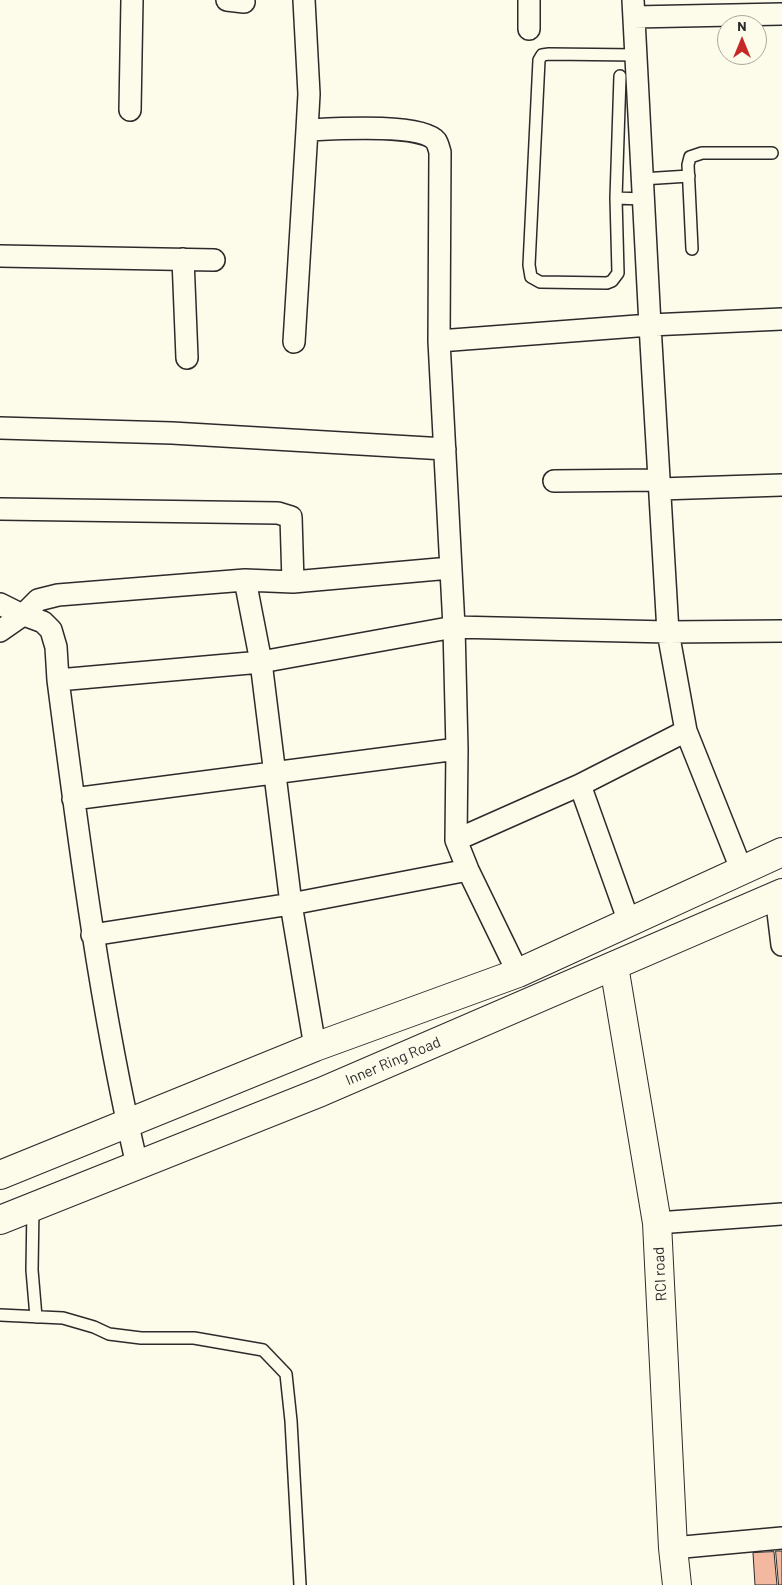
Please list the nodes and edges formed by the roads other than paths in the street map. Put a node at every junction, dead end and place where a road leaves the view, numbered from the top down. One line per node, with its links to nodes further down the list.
1 (132, 0): 9 (street)
2 (304, 0): 12 (street)
3 (529, 0): 6 (street)
4 (634, 9): 5 (street); 7 (street)
5 (782, 14)
6 (529, 29)
7 (637, 54): 8 (street); 16 (lane)
8 (625, 77): 10 (lane); 11 (street)
9 (130, 110)
10 (618, 120): 11 (lane); 16 (lane)
11 (640, 121): 15 (street)
12 (307, 130): 23 (street); 24 (street)
13 (772, 153): 14 (lane)
14 (689, 176): 15 (lane); 17 (lane)
15 (643, 189): 16 (lane); 22 (street)
16 (616, 198)
17 (692, 248)
18 (0, 256): 19 (street)
19 (183, 259): 20 (street); 25 (street)
20 (214, 260)
21 (782, 319): 22 (street)
22 (650, 325): 23 (street); 29 (street)
23 (439, 341): 27 (street)
24 (294, 342)
25 (187, 358)
26 (0, 428): 27 (street)
27 (445, 448): 32 (street)
28 (554, 481): 29 (street)
29 (659, 485): 30 (street); 40 (street)
30 (782, 485)
31 (0, 509): 34 (street)
32 (450, 568): 34 (street); 37 (street)
33 (245, 580): 34 (street); 36 (street); 41 (street)
34 (293, 582)
35 (0, 604): 36 (street)
36 (23, 615): 38 (street); 42 (street)
37 (454, 627): 40 (street); 41 (street); 44 (street)
38 (0, 630)
39 (782, 631): 40 (street)
40 (668, 632): 43 (street)
41 (261, 662): 42 (street); 45 (street)
42 (58, 680): 47 (street)
43 (686, 731): 46 (street); 51 (street)
44 (457, 749): 45 (street); 48 (street)
45 (275, 773): 47 (street); 53 (street)
46 (580, 786): 48 (street); 54 (street)
47 (73, 799): 55 (street)
48 (456, 840): 50 (street)
49 (782, 852): 51 (main road)
50 (468, 870): 53 (street); 58 (street)
51 (742, 871): 54 (main road)
52 (779, 895): 56 (street); 57 (main road, Inner Ring Road)
53 (291, 904): 55 (street); 59 (street)
54 (629, 922): 58 (main road)
55 (92, 935): 60 (street)
56 (782, 945)
57 (614, 966): 61 (main road, Inner Ring Road); 66 (main road, RCI road)
58 (518, 973): 59 (main road)
59 (315, 1047): 60 (main road)
60 (127, 1124): 61 (street); 62 (main road)
61 (137, 1166): 63 (main road, Inner Ring Road)
62 (0, 1175)
63 (33, 1207): 65 (main road, Inner Ring Road); 68 (lane)
64 (782, 1214): 66 (street)
65 (0, 1220)
66 (657, 1223): 70 (main road, RCI road)
67 (0, 1315): 68 (lane)
68 (36, 1317): 71 (lane)
69 (782, 1538): 70 (street)
70 (673, 1548): 72 (main road, RCI road)
71 (300, 1585)
72 (677, 1585)

